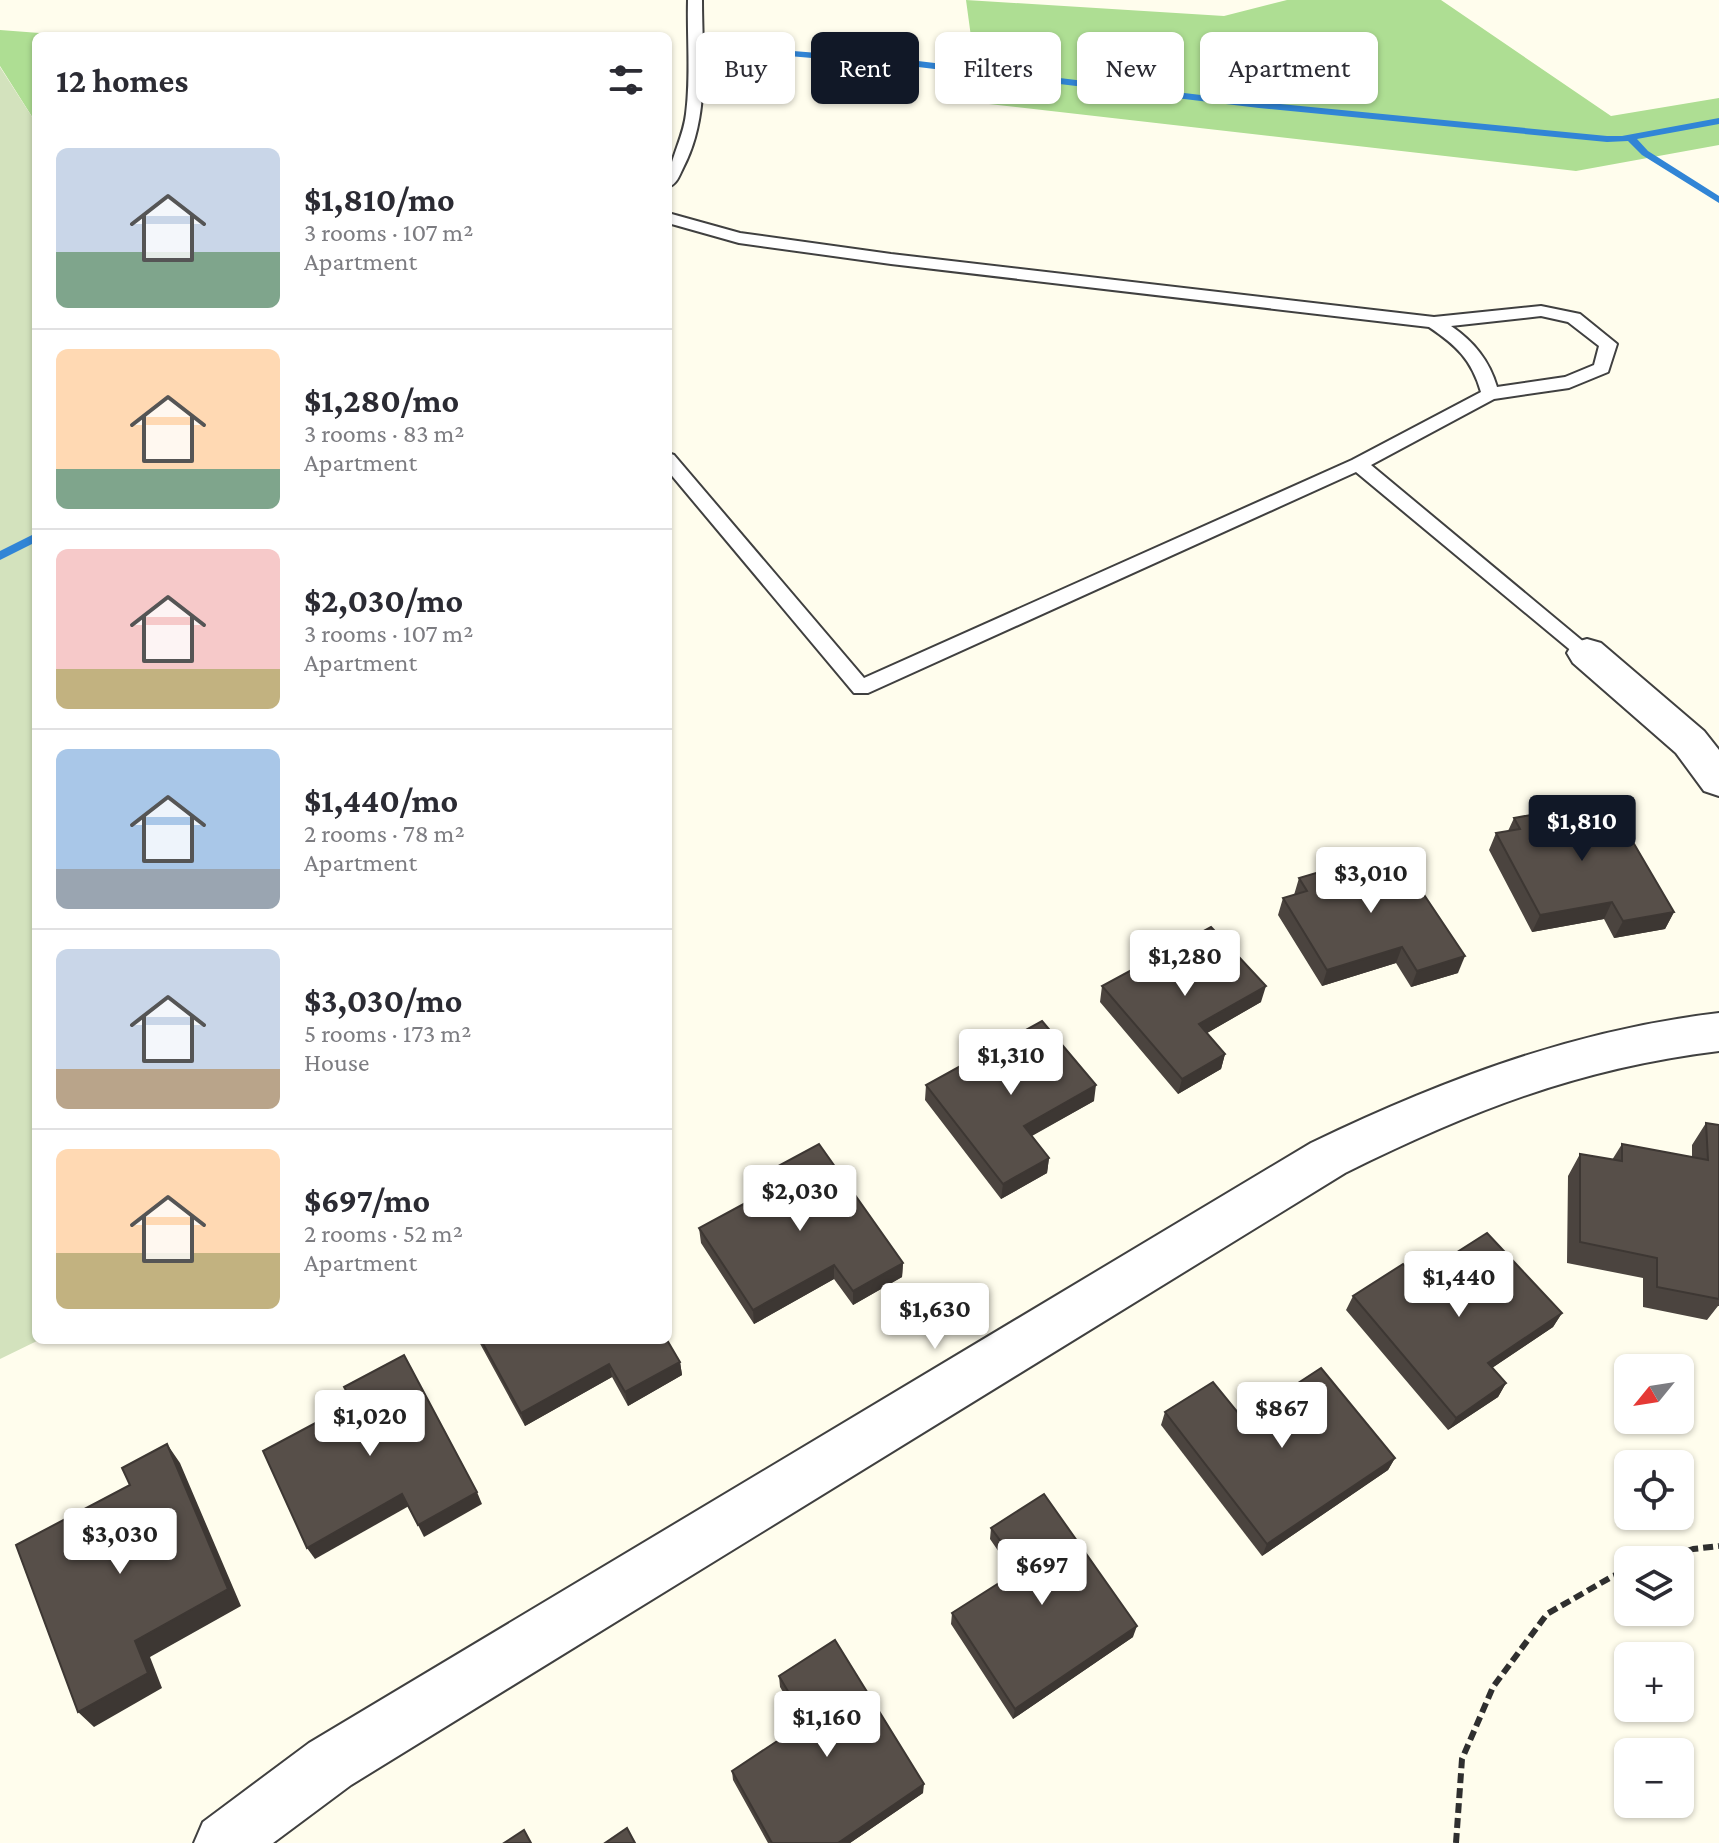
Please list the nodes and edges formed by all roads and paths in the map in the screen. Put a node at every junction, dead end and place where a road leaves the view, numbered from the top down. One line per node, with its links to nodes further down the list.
1 (695, 0): 2 (lane)
2 (672, 174)
3 (672, 219): 4 (lane)
4 (1434, 322): 5 (lane); 5 (lane)
5 (1490, 394): 7 (lane)
6 (672, 464): 7 (lane)
7 (1358, 464): 8 (lane)
8 (1587, 653): 9 (street)
9 (1719, 780)
10 (1719, 1032): 14 (street)
11 (1719, 1546): 12 (path)
12 (1694, 1549)
13 (1614, 1576): 15 (path)
14 (224, 1843)
15 (1456, 1843)

